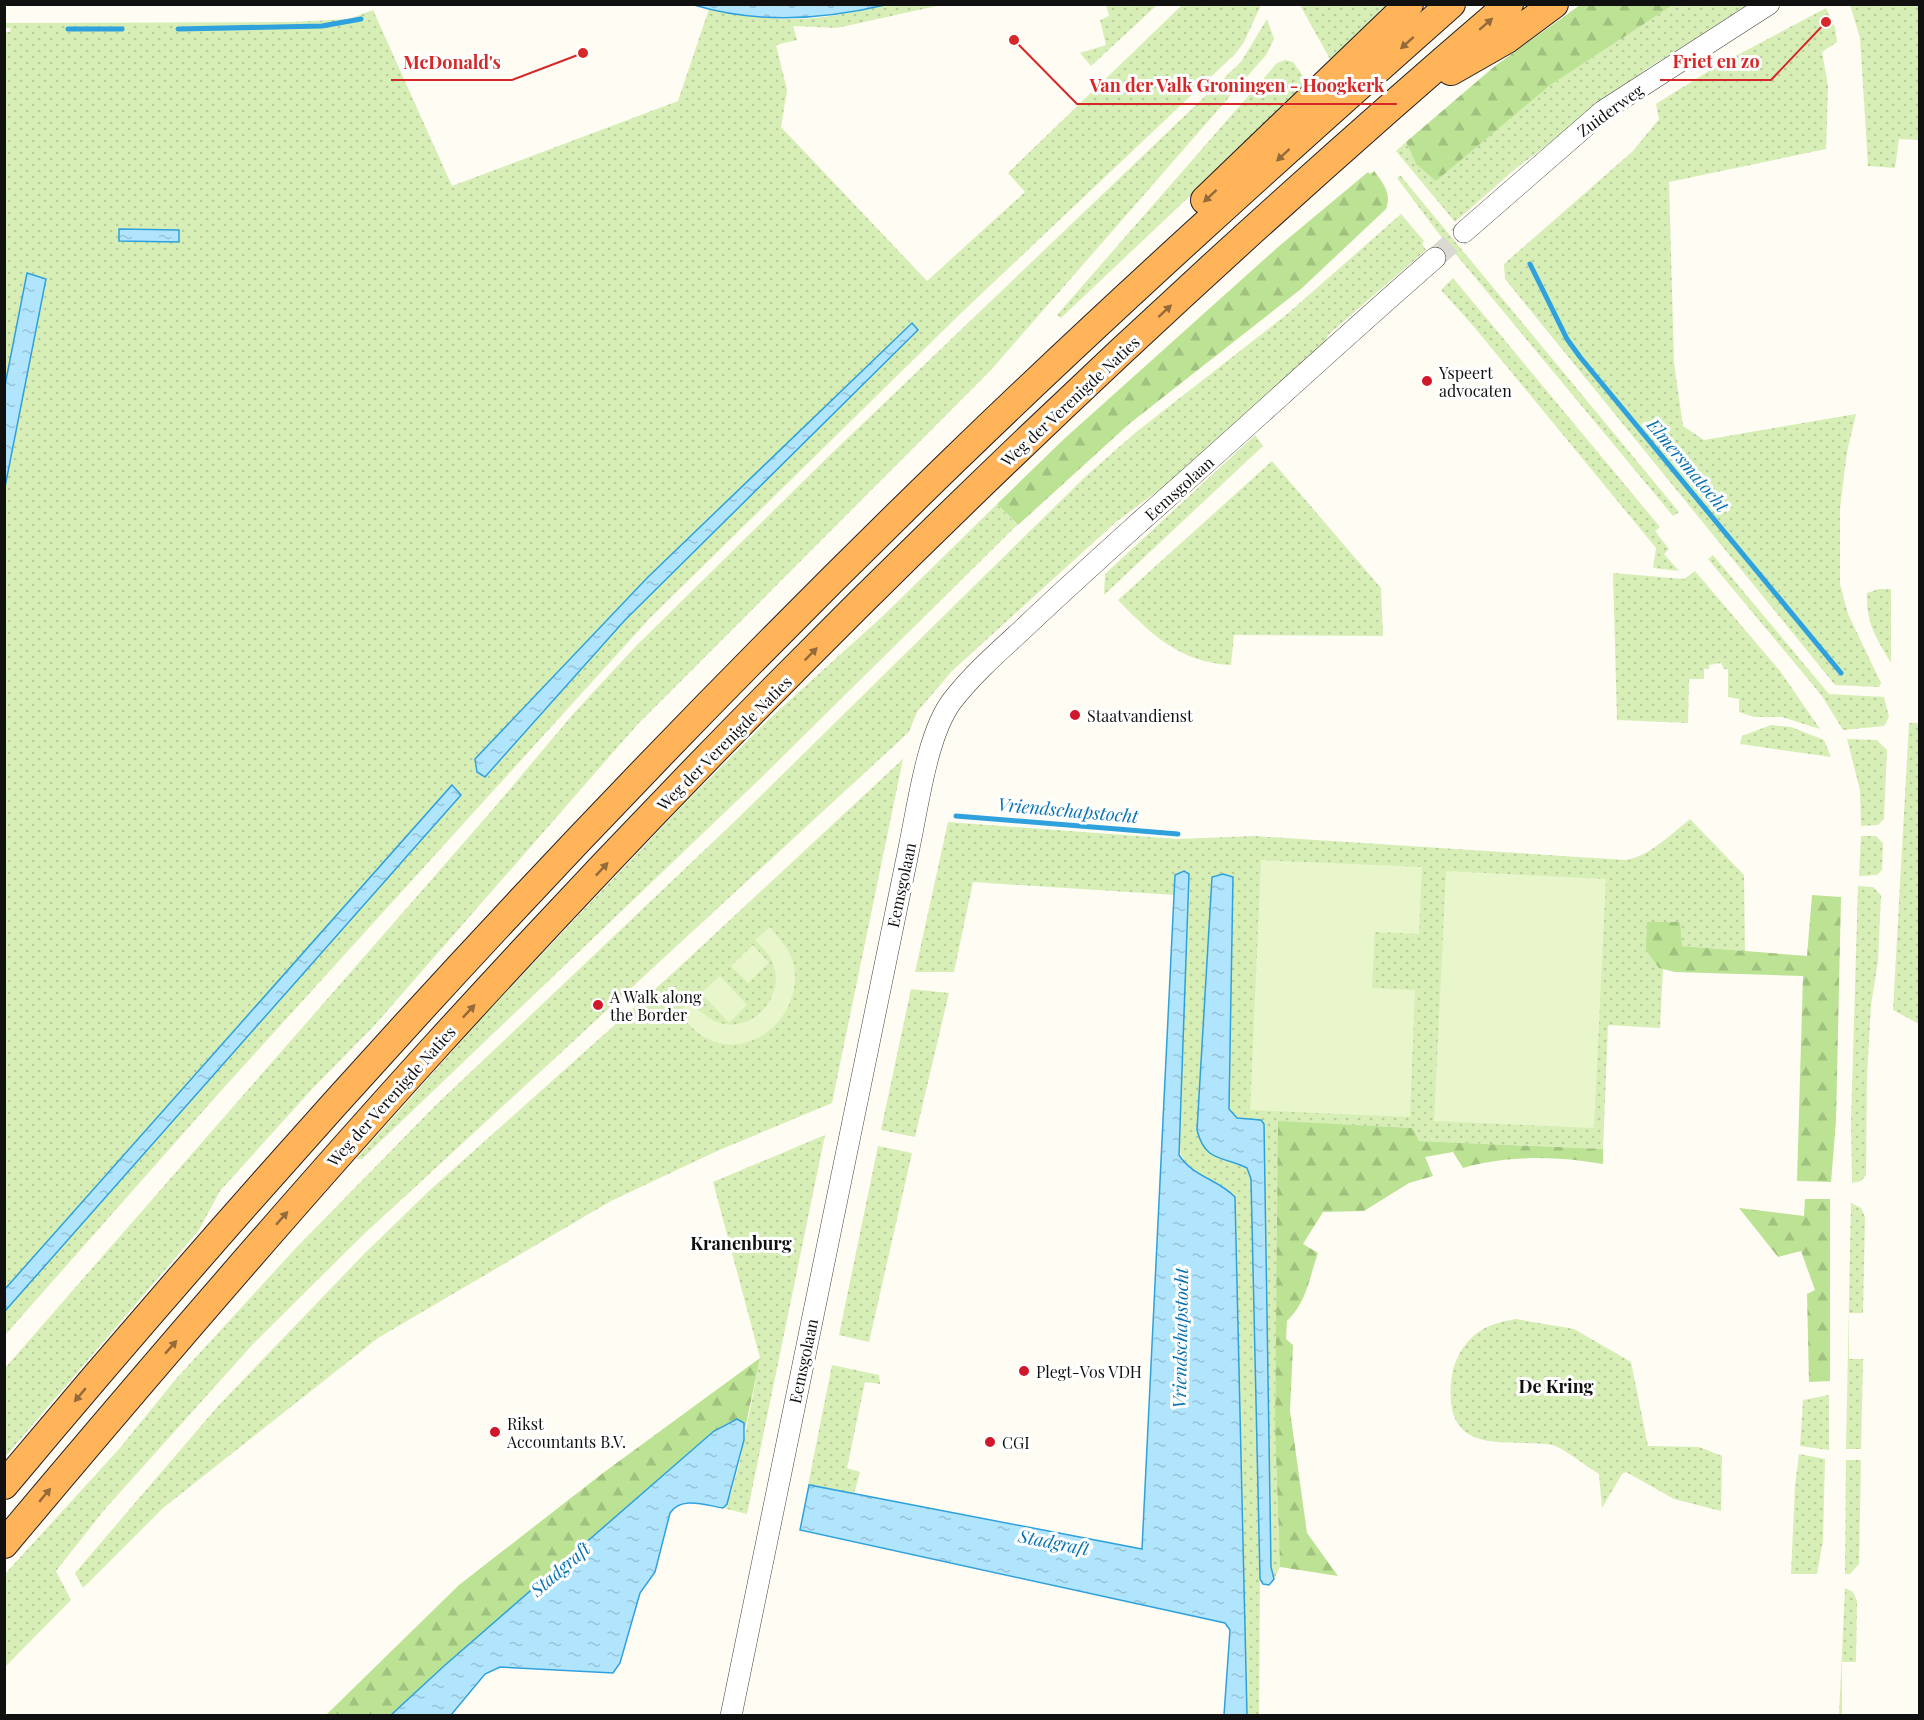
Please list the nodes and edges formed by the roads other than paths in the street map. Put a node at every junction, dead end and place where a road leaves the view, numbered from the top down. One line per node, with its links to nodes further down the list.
1 (1409, 4): 6 (highway)
2 (1451, 4): 6 (highway, one-way to 6)
3 (1509, 4): 7 (highway, Weg der Verenigde Naties, one-way to 3)
4 (1554, 4): 7 (highway)
5 (1769, 4): 8 (street, Zuiderweg)
6 (1346, 82): 10 (highway, one-way to 10)
7 (1384, 111): 11 (highway, Weg der Verenigde Naties, one-way to 7)
8 (1464, 232)
9 (1435, 258): 12 (street, Eemsgolaan)
10 (4, 1485)
11 (4, 1544)
12 (731, 1716)

